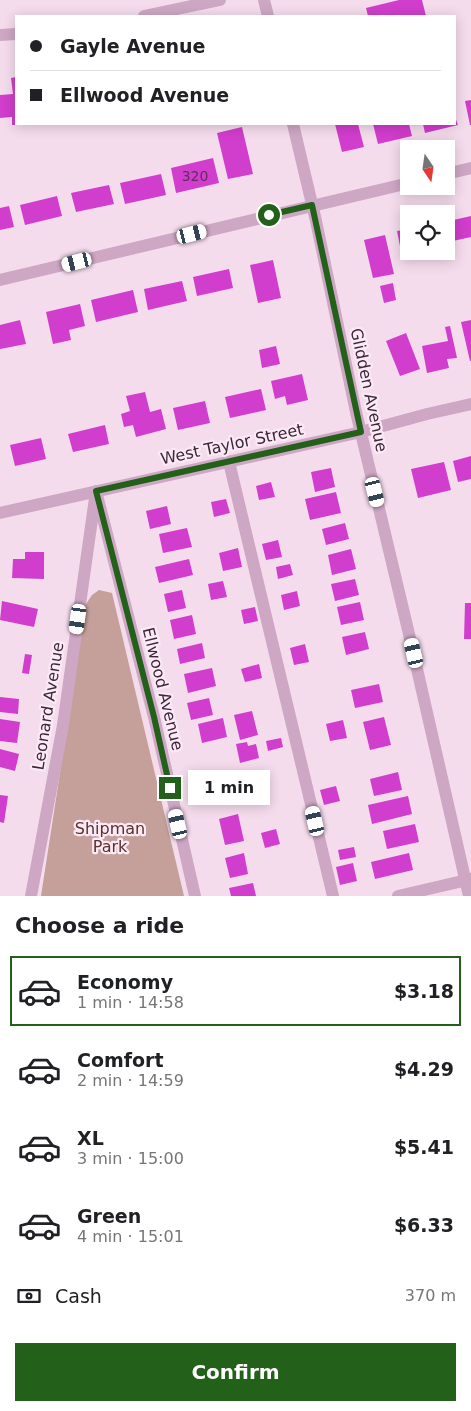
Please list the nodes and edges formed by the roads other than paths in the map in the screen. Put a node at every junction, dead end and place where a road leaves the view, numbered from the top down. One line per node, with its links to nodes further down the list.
1 (220, 0): 3 (street)
2 (264, 0): 4 (street)
3 (149, 15)
4 (268, 15)
5 (15, 34): 6 (street)
6 (0, 35)
7 (293, 125): 11 (street, Glidden Avenue)
8 (471, 168): 9 (street)
9 (455, 172)
10 (400, 185): 11 (street)
11 (312, 205): 12 (street); 14 (street, Glidden Avenue)
12 (0, 280)
13 (471, 404): 14 (street, West Taylor Street)
14 (361, 432): 15 (street, West Taylor Street); 18 (street, Glidden Avenue)
15 (229, 462): 16 (street, West Taylor Street); 21 (street)
16 (96, 491): 17 (street, West Taylor Street); 19 (street, Leonard Avenue); 20 (street, Ellwood Avenue)
17 (0, 513)
18 (468, 880): 22 (street); 23 (street, Glidden Avenue)
19 (32, 896)
20 (194, 896)
21 (333, 896)
22 (398, 896)
23 (469, 896)

